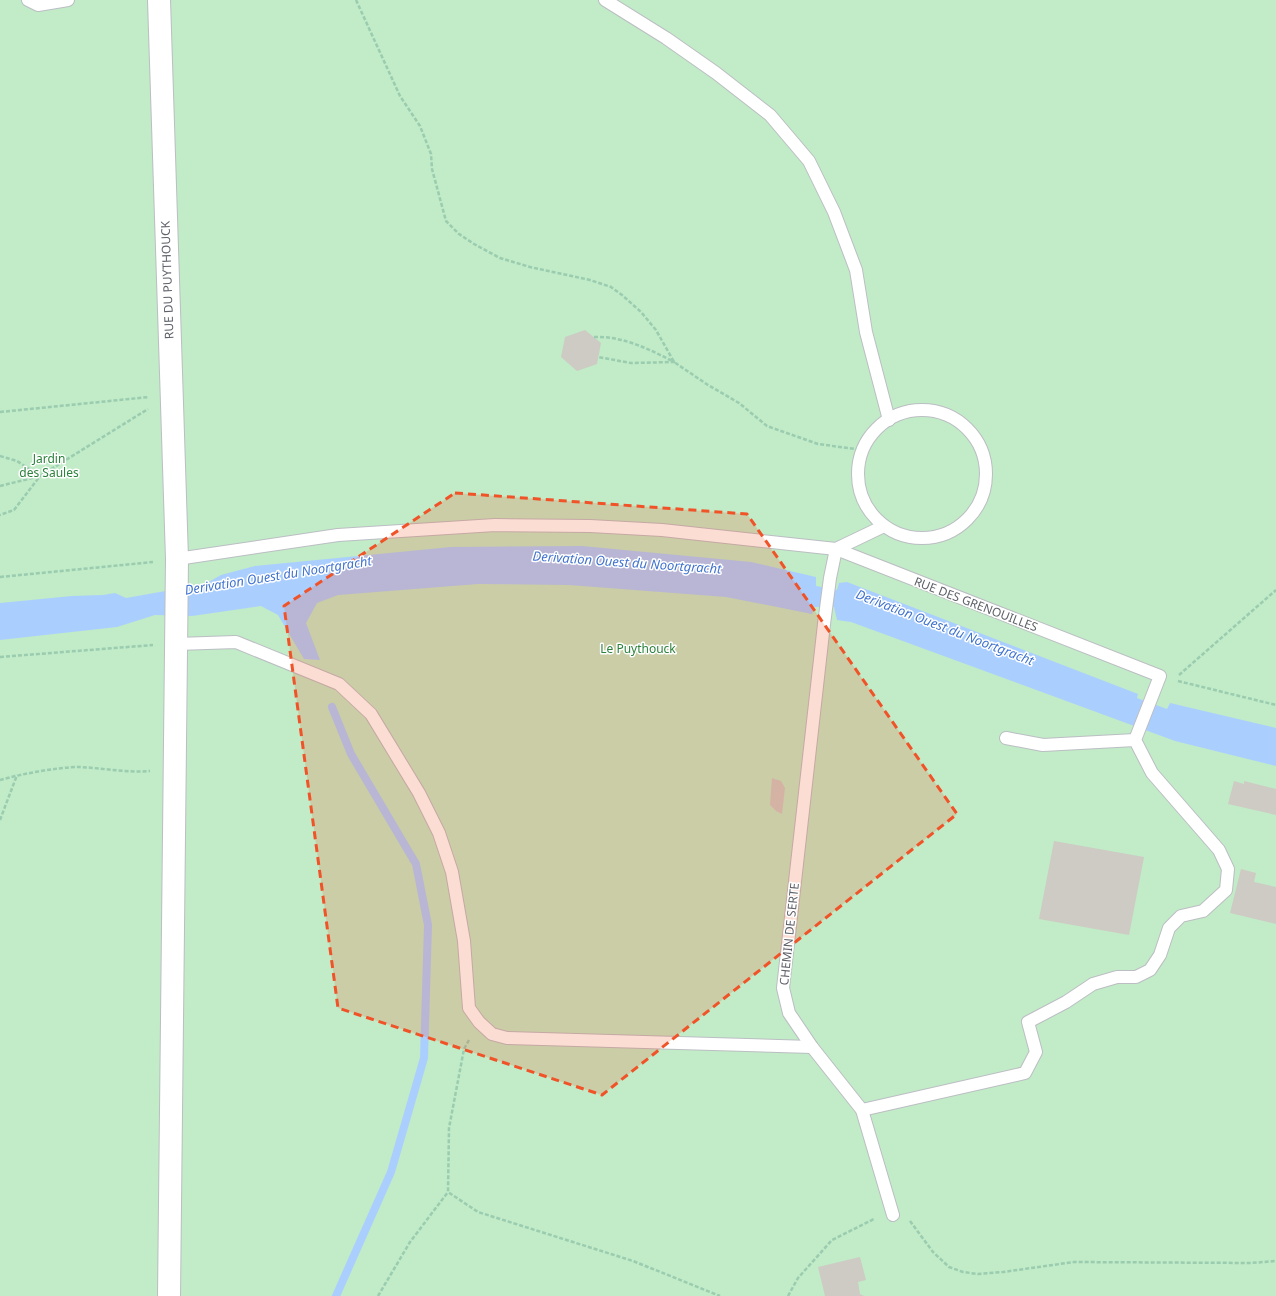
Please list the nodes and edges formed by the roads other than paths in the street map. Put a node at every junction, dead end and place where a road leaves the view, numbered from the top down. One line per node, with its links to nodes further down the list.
1 (28, 0): 2 (lane)
2 (68, 0)
3 (159, 0): 8 (street, RUE DU PUYTHOUCK)
4 (605, 0): 5 (lane)
5 (889, 420): 6 (lane); 6 (lane)
6 (884, 526): 7 (lane)
7 (836, 550): 8 (lane, RUE DES GRENOUILLES); 10 (lane, RUE DES GRENOUILLES); 12 (lane, CHEMIN DE SERTE)
8 (177, 566): 9 (street, RUE DU PUYTHOUCK)
9 (177, 634): 12 (lane); 15 (street, RUE DU PUYTHOUCK)
10 (1136, 737): 11 (lane); 13 (lane)
11 (1006, 738)
12 (812, 1047): 13 (lane, CHEMIN DE SERTE)
13 (862, 1110): 14 (lane, CHEMIN DE SERTE)
14 (893, 1216)
15 (169, 1296)

